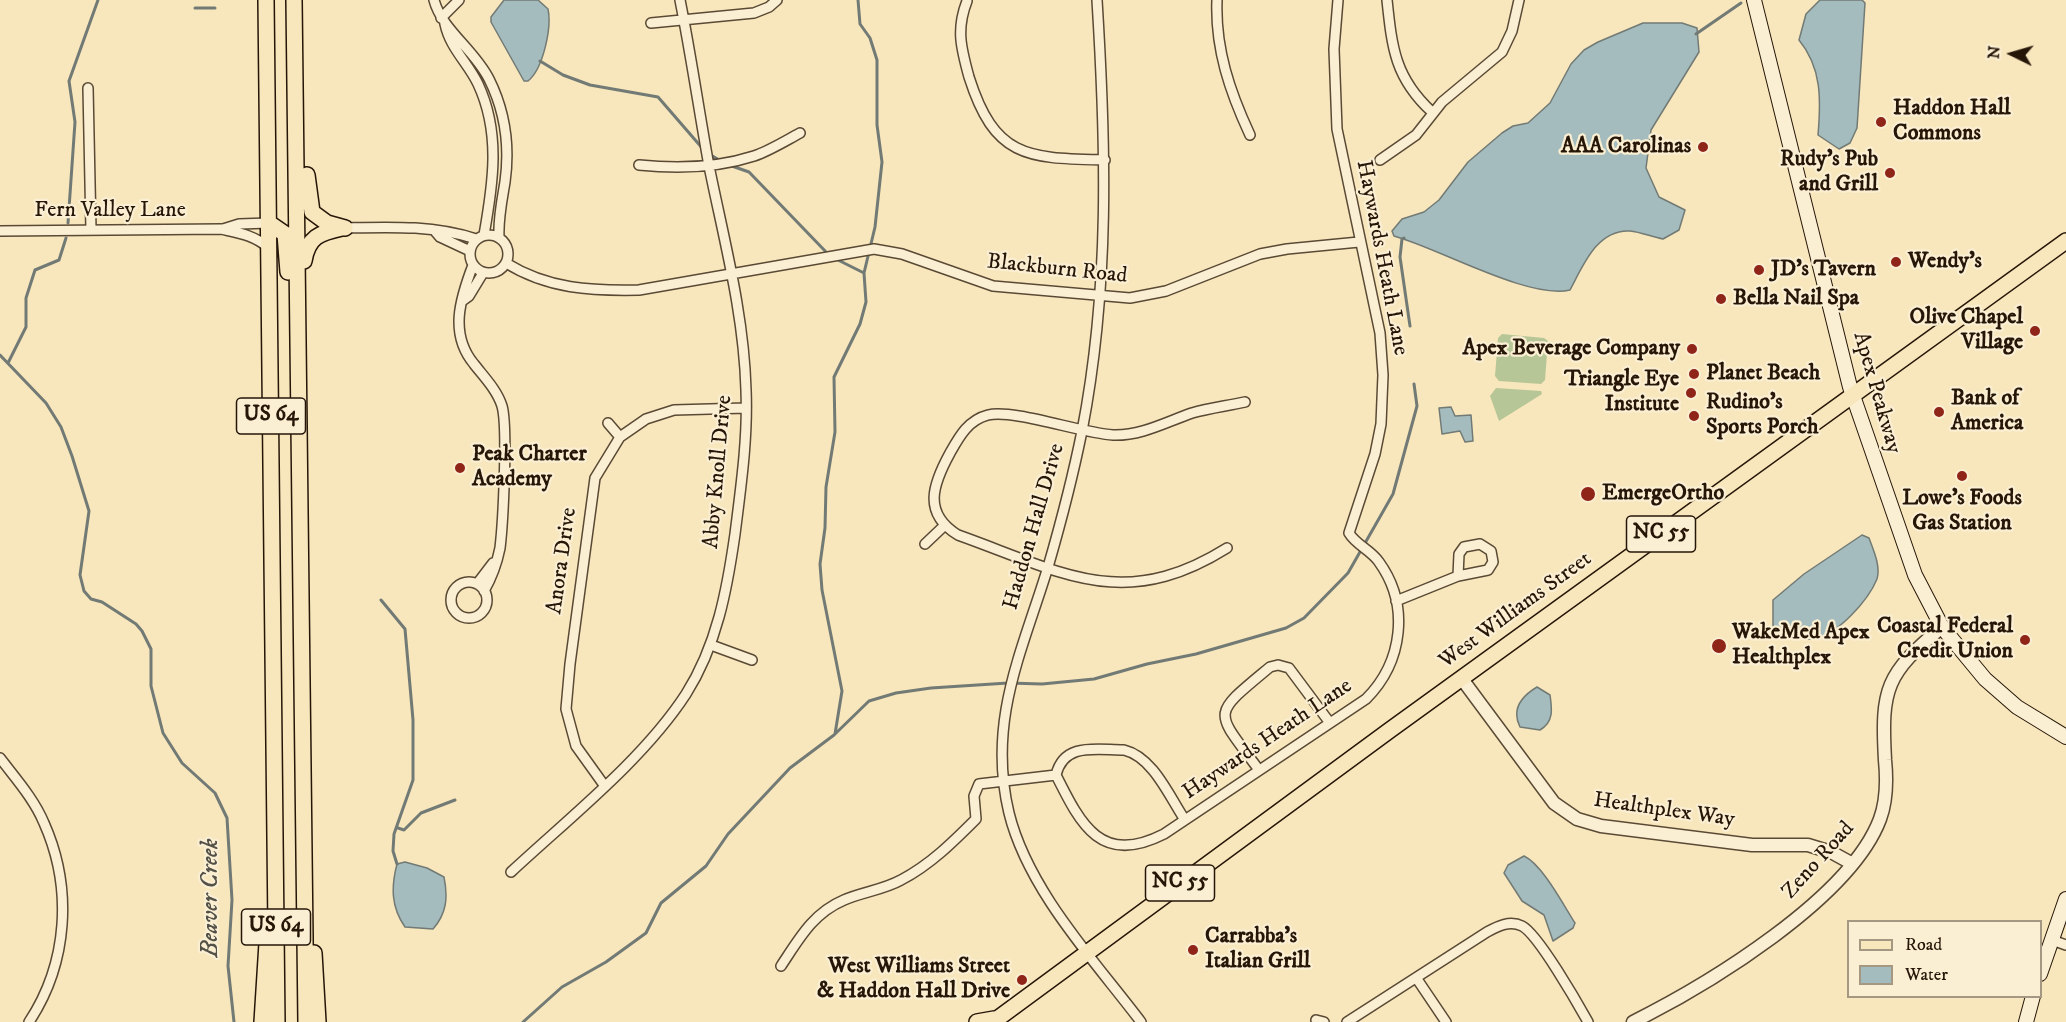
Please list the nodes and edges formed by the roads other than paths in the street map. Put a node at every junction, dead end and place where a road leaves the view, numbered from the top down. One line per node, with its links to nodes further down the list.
1 (266, 0): 28 (main road, US 64)
2 (294, 0): 44 (main road, US 64)
3 (302, 0): 29 (main road)
4 (434, 0): 16 (street)
5 (459, 0): 16 (street)
6 (680, 0): 15 (street, Abby Knoll Drive)
7 (777, 0): 15 (street)
8 (1097, 0): 24 (street, Haddon Hall Drive)
9 (1217, 0): 23 (street)
10 (1338, 0): 37 (street, Haywards Heath Lane)
11 (1388, 0): 21 (street)
12 (1519, 0): 21 (street)
13 (1754, 0): 47 (main road, Apex Peakway)
14 (967, 1): 24 (street)
15 (684, 20): 17 (street); 27 (street, Abby Knoll Drive)
16 (443, 21): 19 (street); 20 (street)
17 (651, 23)
18 (88, 88): 30 (street)
19 (497, 98): 20 (street); 35 (street)
20 (485, 103): 34 (street)
21 (1432, 112): 25 (street)
22 (800, 133): 27 (street)
23 (1250, 135)
24 (1105, 160): 45 (street, Haddon Hall Drive)
25 (1380, 160)
26 (639, 165): 27 (street)
27 (709, 165): 43 (street, Abby Knoll Drive)
28 (269, 223): 31 (street, Fern Valley Lane); 38 (main road, US 64); 50 (main road)
29 (345, 228): 32 (street); 44 (main road)
30 (91, 230): 31 (street, Fern Valley Lane); 33 (street, Fern Valley Lane)
31 (220, 230): 38 (street, Fern Valley Lane)
32 (434, 230): 34 (street); 39 (street)
33 (0, 231)
34 (480, 237): 35 (street); 39 (street)
35 (499, 237): 40 (street)
36 (2066, 241): 47 (main road, West Williams Street / NC 55)
37 (1359, 242): 45 (street, Blackburn Road); 60 (street, Haywards Heath Lane)
38 (269, 248): 73 (main road, US 64)
39 (470, 251): 41 (street)
40 (506, 263): 42 (street); 43 (street, Blackburn Road)
41 (472, 265): 42 (street); 46 (street)
42 (483, 273): 46 (street)
43 (732, 274): 45 (street, Blackburn Road); 49 (street, Abby Knoll Drive)
44 (298, 295): 50 (main road, US 64)
45 (1101, 297): 52 (street, Haddon Hall Drive)
46 (462, 301): 59 (street)
47 (1853, 395): 61 (main road, Apex Peakway); 64 (main road, West Williams Street / NC 55)
48 (1245, 402): 52 (street)
49 (747, 408): 53 (street, Anora Drive); 62 (street, Abby Knoll Drive)
50 (298, 413): 74 (main road, US 64)
51 (608, 423): 53 (street)
52 (1082, 431): 54 (street); 57 (street, Haddon Hall Drive)
53 (620, 437): 71 (street, Anora Drive)
54 (945, 525): 55 (street); 57 (street)
55 (925, 544)
56 (1227, 548): 57 (street)
57 (1048, 567): 70 (street, Haddon Hall Drive)
58 (1458, 576): 58 (street); 60 (street)
59 (481, 587)
60 (1396, 601): 65 (street, Haywards Heath Lane)
61 (1942, 627): 66 (main road, Apex Peakway); 75 (street, Zeno Road)
62 (711, 645): 63 (street); 71 (street, Abby Knoll Drive)
63 (752, 660)
64 (1462, 679): 75 (street, Healthplex Way); 80 (main road, West Williams Street / NC 55)
65 (1329, 723): 68 (street, Haywards Heath Lane); 68 (street)
66 (2066, 736)
67 (0, 758): 86 (street)
68 (1259, 770): 72 (street, Haywards Heath Lane)
69 (1056, 775): 70 (street); 72 (street, Haywards Heath Lane); 72 (street)
70 (1004, 782): 80 (street, Haddon Hall Drive); 81 (street)
71 (604, 785): 76 (street, Abby Knoll Drive)
72 (1185, 820)
73 (275, 832): 87 (main road); 88 (main road, US 64)
74 (303, 832): 89 (main road, US 64); 90 (main road)
75 (1851, 863): 96 (street, Zeno Road)
76 (511, 872)
77 (2066, 899): 78 (main road)
78 (2052, 940): 79 (street); 82 (main road)
79 (2066, 945)
80 (1087, 951): 85 (main road, West Williams Street / NC 55); 92 (street, Haddon Hall Drive)
81 (781, 966)
82 (2042, 968)
83 (1417, 979): 93 (street); 94 (street); 95 (street)
84 (2032, 998): 97 (main road)
85 (994, 1021): 91 (main road, West Williams Street / NC 55)
86 (29, 1022)
87 (262, 1022)
88 (277, 1022)
89 (306, 1022)
90 (318, 1022)
91 (977, 1022)
92 (1141, 1022)
93 (1347, 1022)
94 (1446, 1022)
95 (1588, 1022)
96 (1633, 1022)
97 (2026, 1022)

